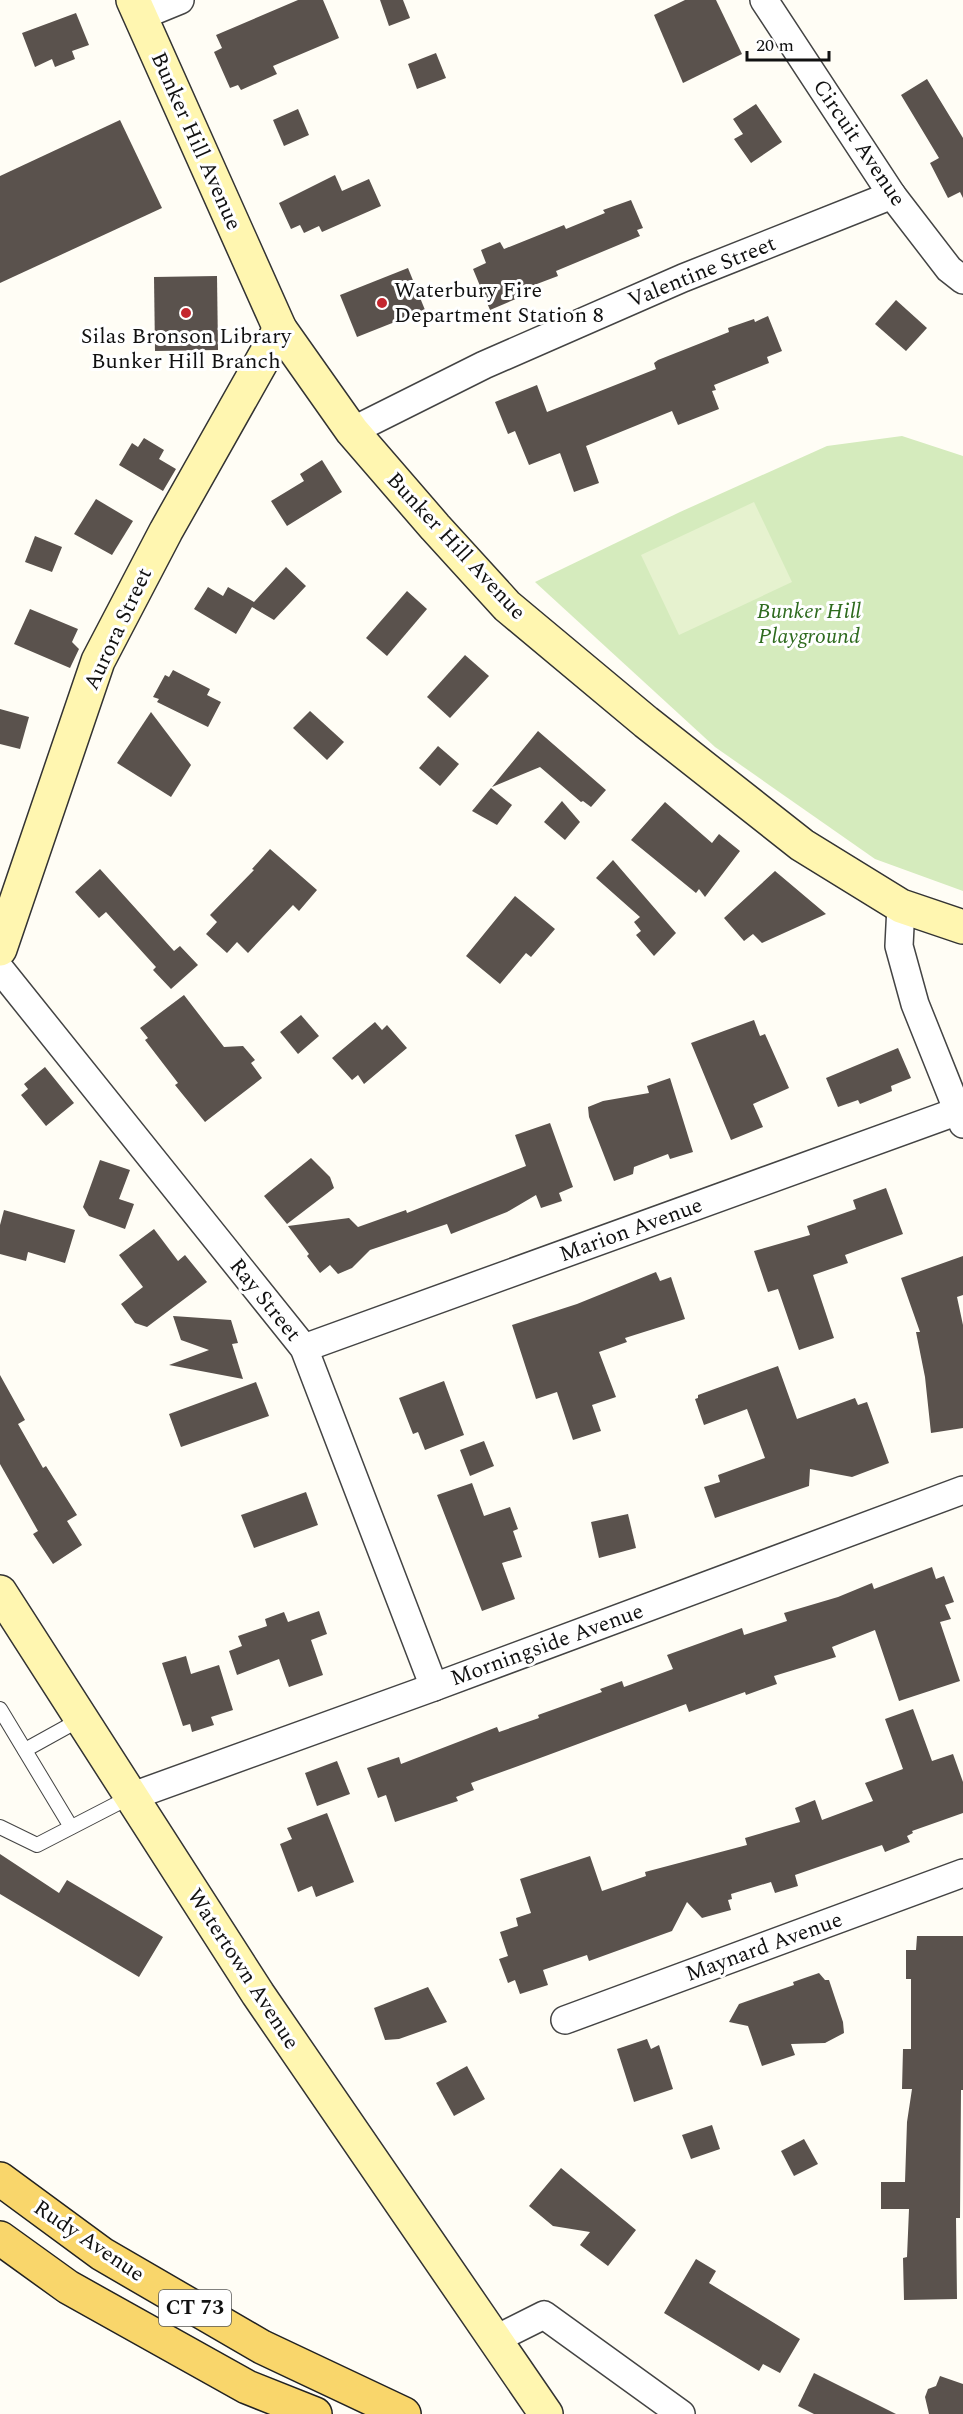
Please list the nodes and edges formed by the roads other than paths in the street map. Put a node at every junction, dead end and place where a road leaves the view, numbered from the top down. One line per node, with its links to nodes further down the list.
1 (180, 0): 3 (street)
2 (764, 0): 4 (street, Circuit Avenue)
3 (137, 8): 6 (main road, Bunker Hill Avenue)
4 (892, 195): 5 (street, Circuit Avenue); 7 (street, Valentine Street)
5 (963, 280)
6 (280, 329): 7 (main road, Bunker Hill Avenue); 10 (main road, Aurora Street)
7 (352, 431): 8 (main road, Bunker Hill Avenue)
8 (901, 906): 9 (main road, Bunker Hill Avenue); 12 (street)
9 (963, 927)
10 (0, 949)
11 (0, 969): 13 (street, Ray Street)
12 (960, 1117): 13 (street, Marion Avenue)
13 (304, 1348): 16 (street, Ray Street)
14 (963, 1490): 16 (street, Morningside Avenue)
15 (0, 1592): 18 (main road, Watertown Avenue)
16 (434, 1687): 20 (street, Morningside Avenue)
17 (0, 1709): 19 (lane)
18 (81, 1719): 19 (lane); 20 (main road, Watertown Avenue)
19 (25, 1750): 22 (lane)
20 (130, 1797): 22 (lane); 27 (main road, Watertown Avenue)
21 (0, 1827): 22 (lane)
22 (71, 1827)
23 (963, 1873): 24 (street, Maynard Avenue)
24 (565, 2020)
25 (0, 2179): 29 (main road, Rudy Avenue / CT 73)
26 (0, 2238): 28 (main road, Rudy Avenue / CT 73)
27 (494, 2340): 30 (main road, Watertown Avenue); 31 (street)
28 (315, 2414)
29 (404, 2414)
30 (546, 2414)
31 (681, 2414)

